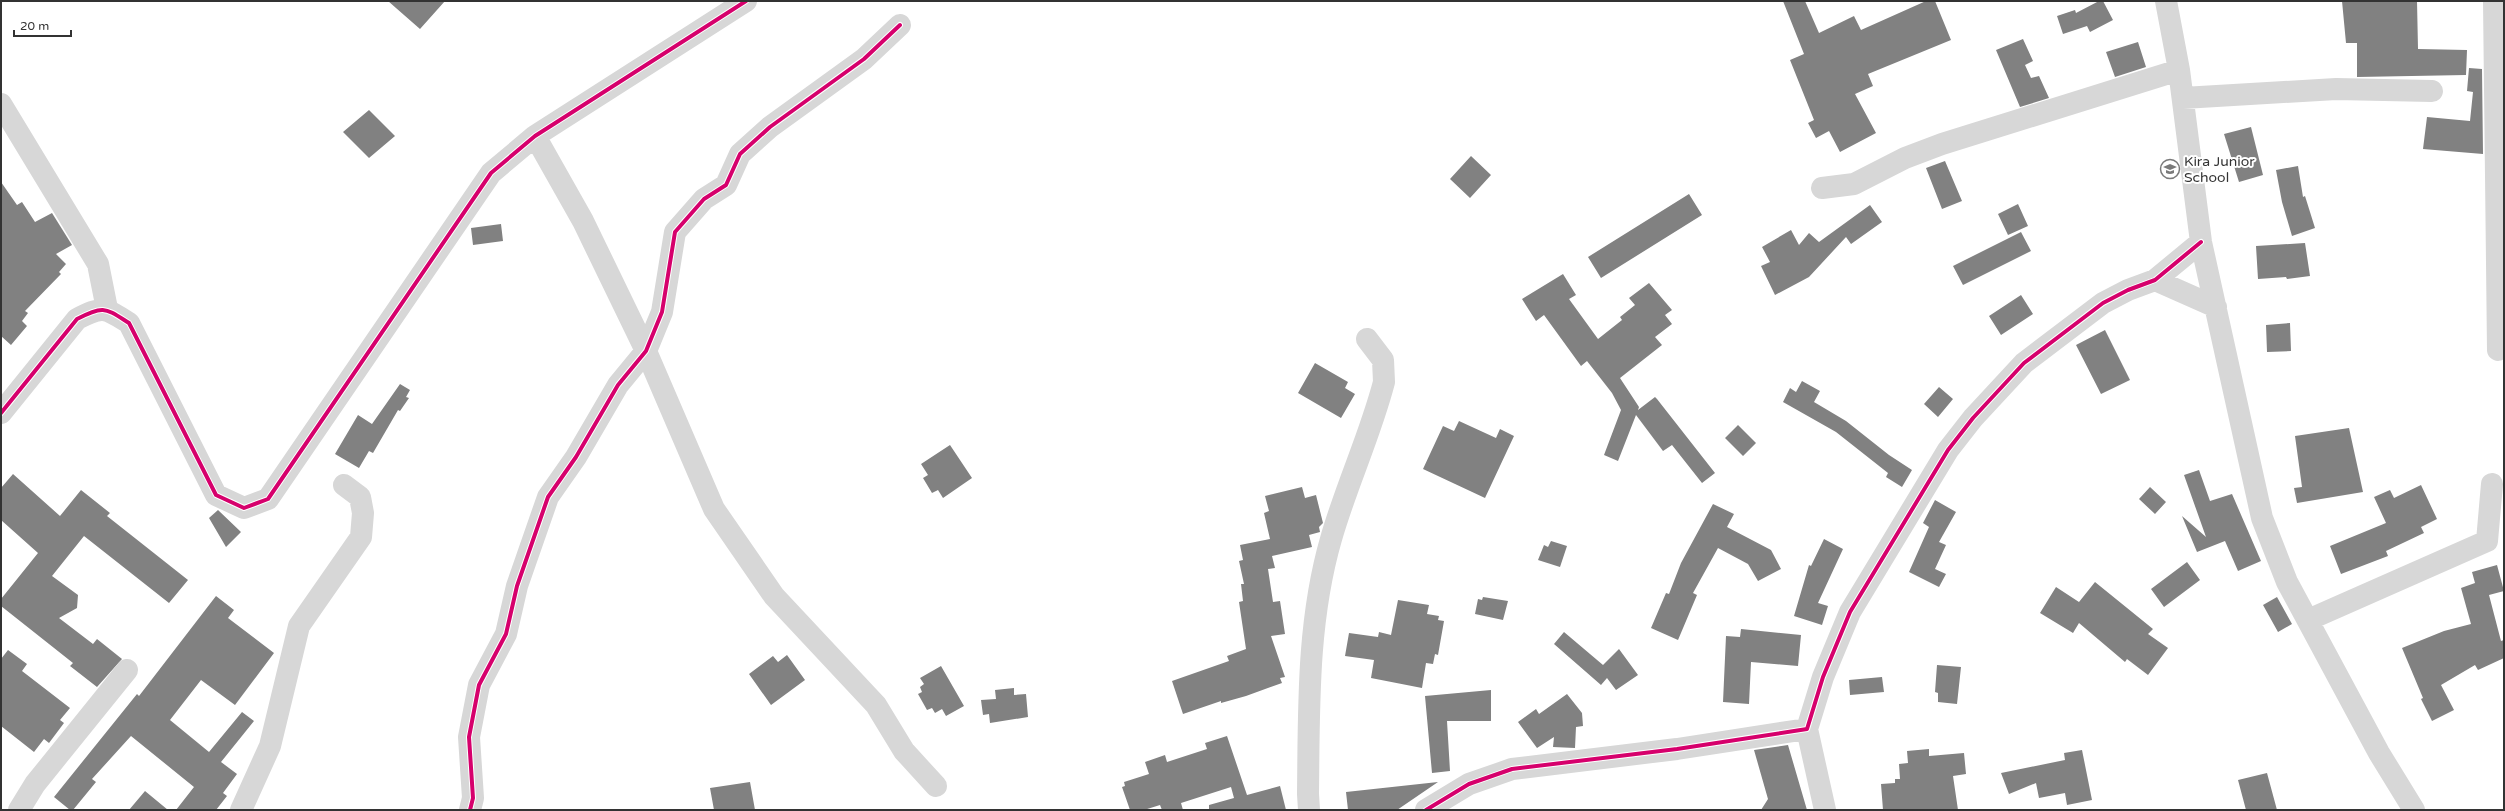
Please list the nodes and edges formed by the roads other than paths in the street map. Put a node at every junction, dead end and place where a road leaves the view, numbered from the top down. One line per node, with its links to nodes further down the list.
1 (746, 1): 9 (street)
2 (2166, 1): 5 (street)
3 (2494, 1): 16 (street)
4 (900, 25): 17 (street)
5 (2179, 70): 7 (street); 10 (street)
6 (2432, 91): 7 (street)
7 (2183, 98): 11 (street)
8 (1, 104): 14 (street)
9 (535, 136): 14 (street); 17 (street)
10 (1822, 188)
11 (2201, 242): 12 (street); 13 (street)
12 (2155, 280): 13 (street); 23 (street)
13 (2216, 307): 21 (street)
14 (107, 309): 18 (street)
15 (1367, 339): 28 (street)
16 (2498, 350)
17 (646, 351): 24 (street); 27 (street)
18 (1, 413)
19 (2492, 484): 21 (street)
20 (344, 485): 26 (street)
21 (2308, 620): 31 (street)
22 (127, 670): 25 (street)
23 (1807, 729): 29 (street); 30 (street)
24 (936, 786)
25 (19, 810)
26 (242, 810)
27 (470, 810)
28 (1309, 810)
29 (1426, 810)
30 (1825, 810)
31 (2414, 810)

